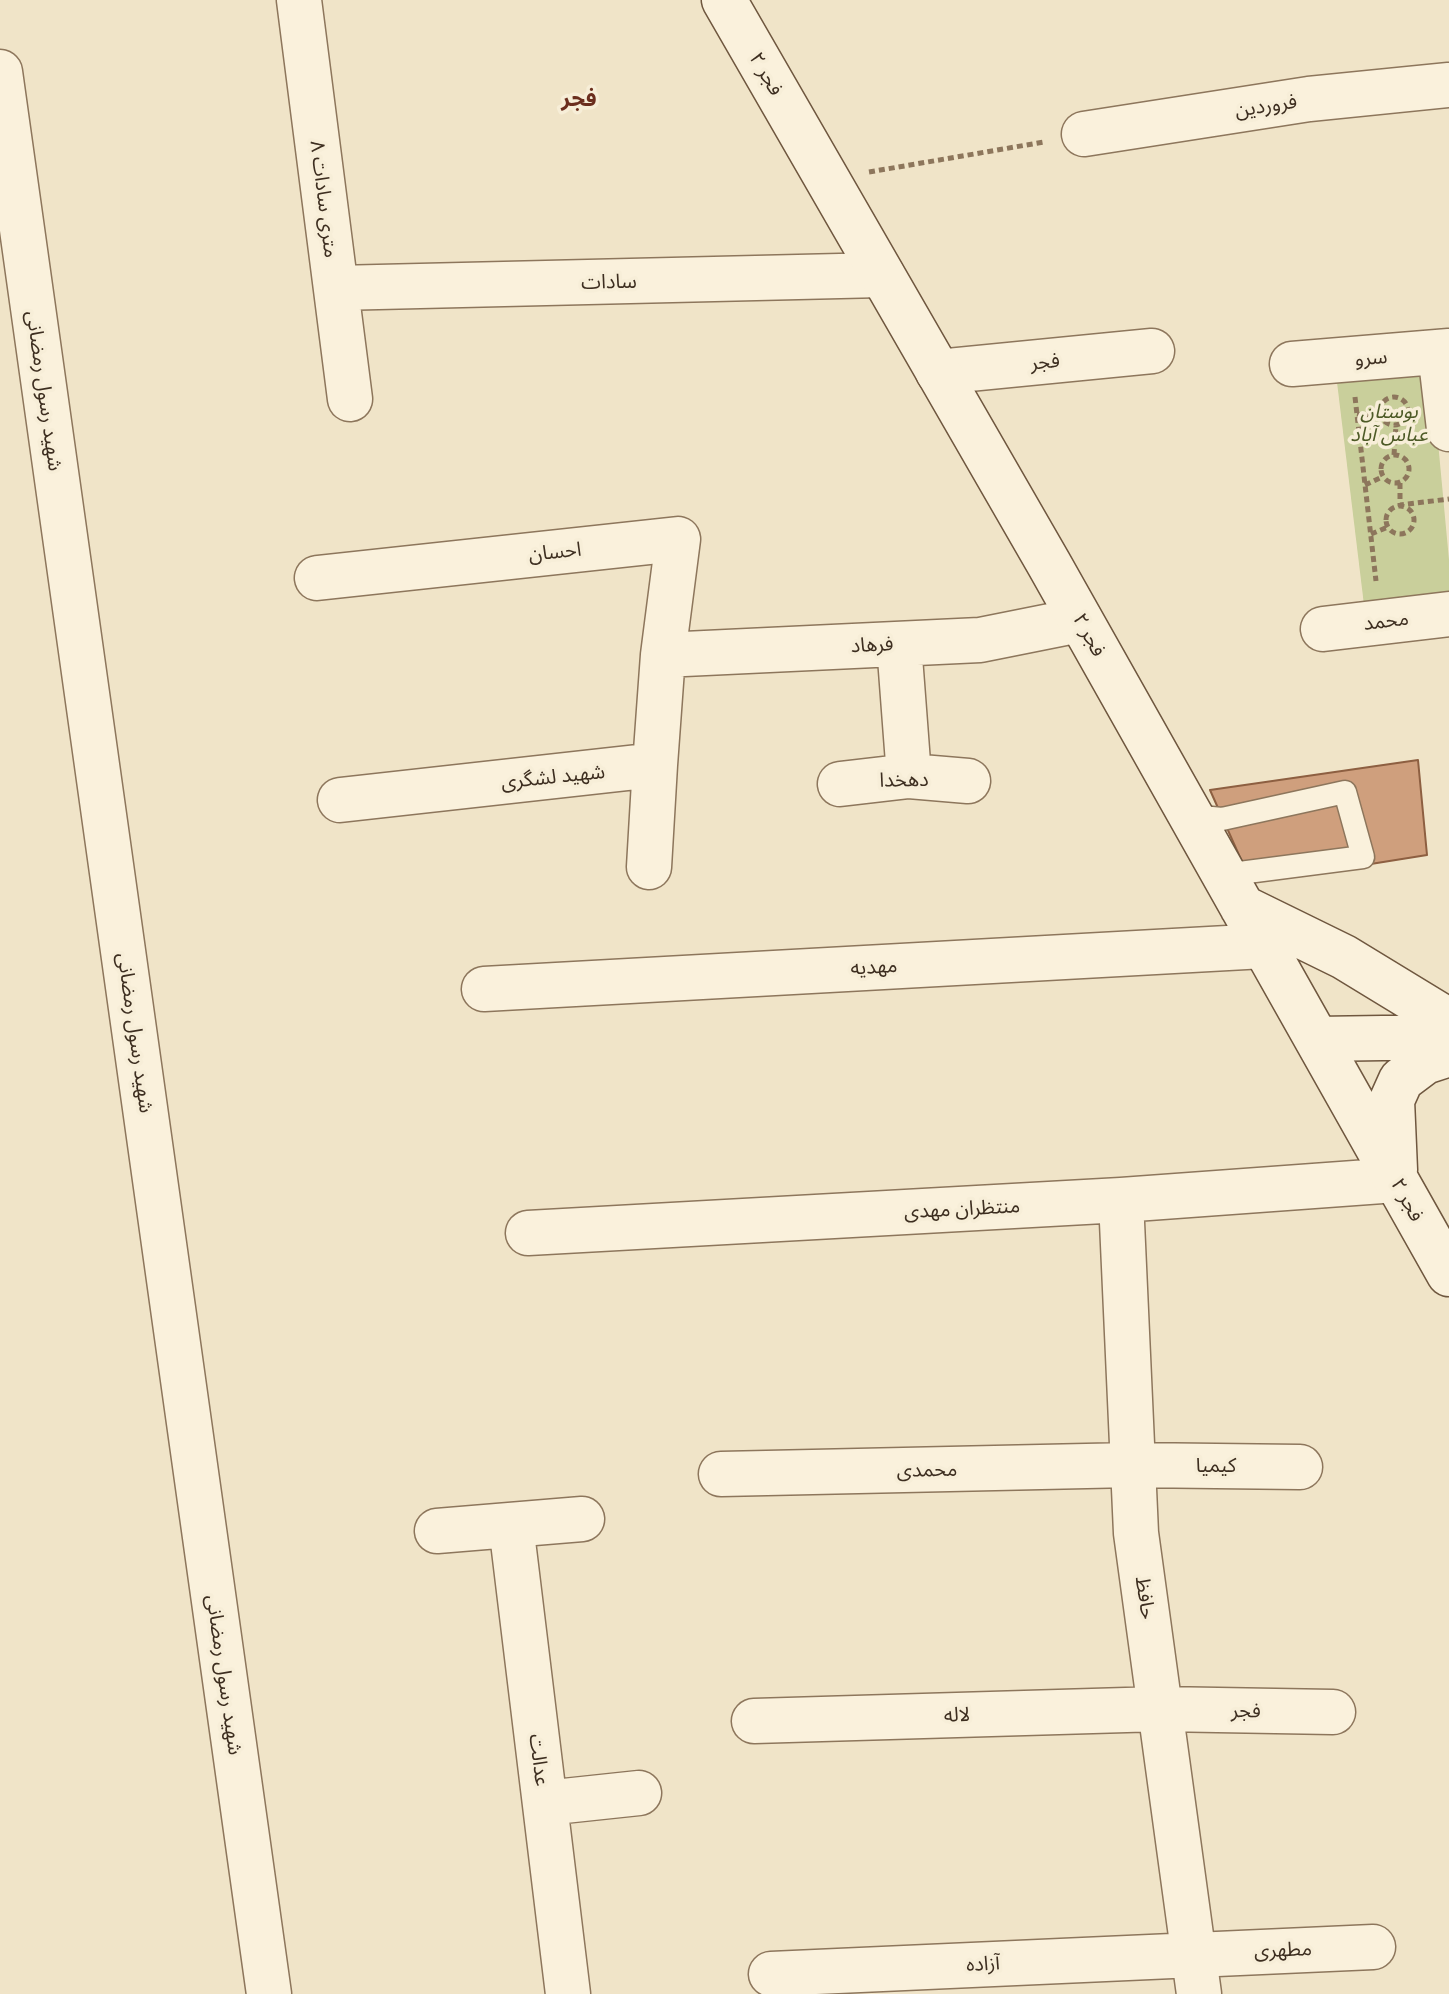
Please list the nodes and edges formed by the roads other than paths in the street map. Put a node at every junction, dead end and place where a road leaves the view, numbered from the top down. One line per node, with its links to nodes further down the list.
1 (299, 0): 7 (street, ۸ متری سادات)
2 (724, 0): 6 (street, فجر ۲)
3 (0, 72): 52 (street, شهید رسول رمضانی)
4 (1449, 85): 5 (street, فروردین)
5 (1084, 134)
6 (882, 275): 7 (street, سادات); 11 (street, فجر ۲)
7 (336, 288): 12 (street, ۸ متری سادات)
8 (1152, 351): 11 (street, فجر)
9 (1444, 352): 10 (street, سرو); 13 (street)
10 (1292, 364)
11 (938, 372): 16 (street, فجر ۲)
12 (350, 399)
13 (1449, 429)
14 (317, 578): 19 (street, احسان)
15 (1449, 614): 17 (street, محمد)
16 (1080, 620): 18 (street, فرهاد); 25 (street, فجر ۲)
17 (1323, 629)
18 (899, 644): 19 (street, فرهاد); 21 (street)
19 (663, 655): 20 (street)
20 (655, 765): 24 (street, شهید لشگری); 26 (street)
21 (909, 776): 22 (street, دهخدا); 23 (street, دهخدا)
22 (968, 781)
23 (840, 784)
24 (340, 800)
25 (1191, 816): 27 (street, فجر ۲); 27 (lane)
26 (649, 867)
27 (1233, 891): 28 (street, فجر ۲); 30 (street)
28 (1264, 946): 29 (street, مهدیه); 32 (street, فجر ۲)
29 (484, 989)
30 (1449, 1021)
31 (1449, 1037): 32 (street)
32 (1317, 1039): 34 (street, فجر ۲)
33 (1449, 1054): 34 (street)
34 (1396, 1180): 35 (street, منتظران مهدی); 37 (street, فجر ۲)
35 (1121, 1200): 36 (street, منتظران مهدی); 38 (street, حافظ)
36 (528, 1233)
37 (1449, 1274)
38 (1132, 1465): 39 (street, کیمیا); 40 (street, محمدی); 44 (street, حافظ)
39 (1300, 1467)
40 (721, 1474)
41 (582, 1519): 42 (street)
42 (511, 1525): 43 (street); 48 (street, عدالت)
43 (437, 1531)
44 (1160, 1709): 45 (street, فجر); 46 (street, لاله); 51 (street, حافظ)
45 (1333, 1712)
46 (754, 1721)
47 (639, 1793): 48 (street)
48 (545, 1803): 53 (street, عدالت)
49 (1373, 1947): 51 (street, مطهری)
50 (771, 1974): 51 (street, آزاده)
51 (1196, 1974)
52 (269, 1994)
53 (568, 1994)

